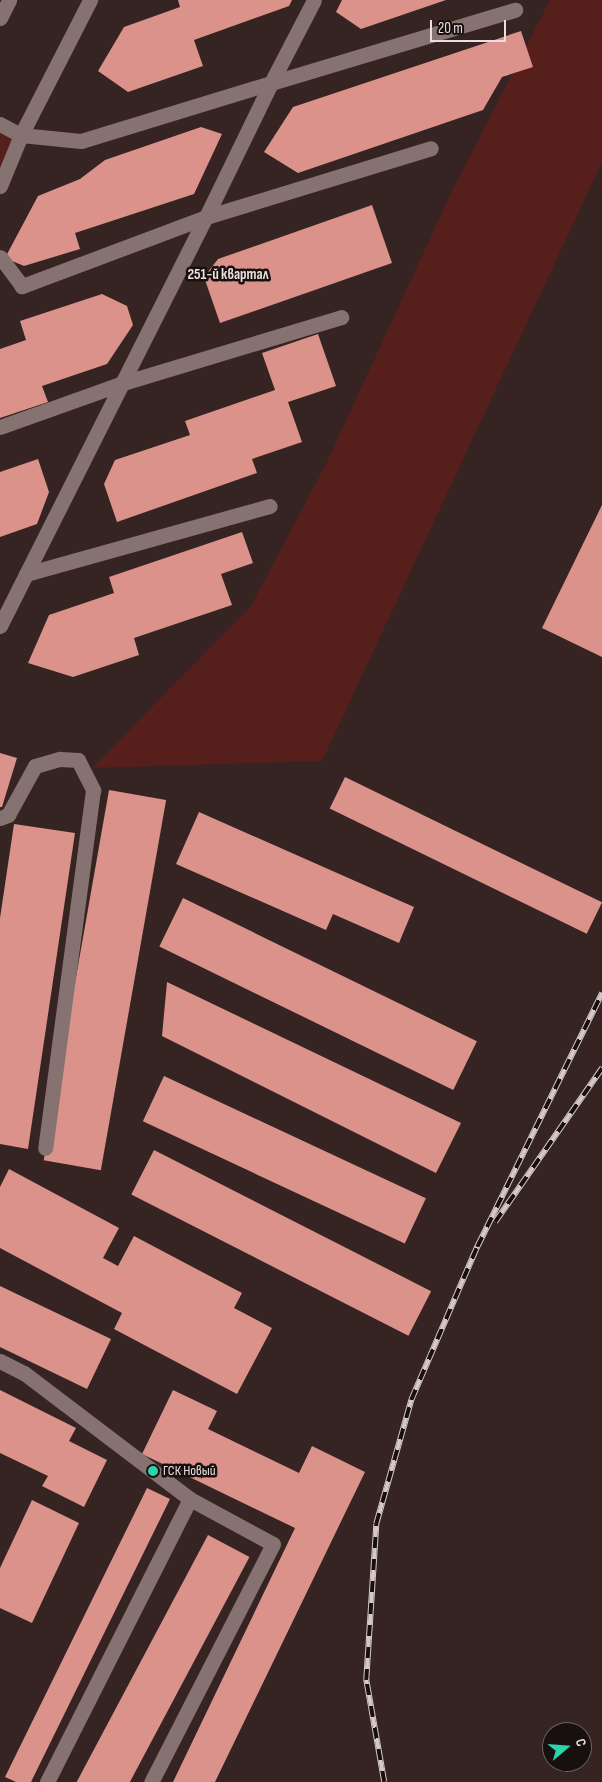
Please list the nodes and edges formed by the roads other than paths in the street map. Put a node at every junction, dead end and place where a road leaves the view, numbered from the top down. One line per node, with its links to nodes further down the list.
1 (9, 0): 5 (street)
2 (90, 0): 8 (street)
3 (314, 0): 6 (street)
4 (515, 10): 6 (street)
5 (0, 18)
6 (271, 83): 8 (street); 11 (street)
7 (0, 124): 8 (street)
8 (21, 135): 10 (street)
9 (431, 148): 11 (street)
10 (0, 186)
11 (206, 218): 12 (street); 14 (street)
12 (0, 257)
13 (341, 317): 14 (street)
14 (123, 383): 15 (street); 17 (street)
15 (0, 427)
16 (270, 506): 17 (street)
17 (26, 574): 18 (street)
18 (0, 626)
19 (0, 818): 20 (street)
20 (45, 1148)
21 (0, 1361): 22 (street)
22 (190, 1499): 23 (street); 24 (street)
23 (47, 1782)
24 (151, 1782)

